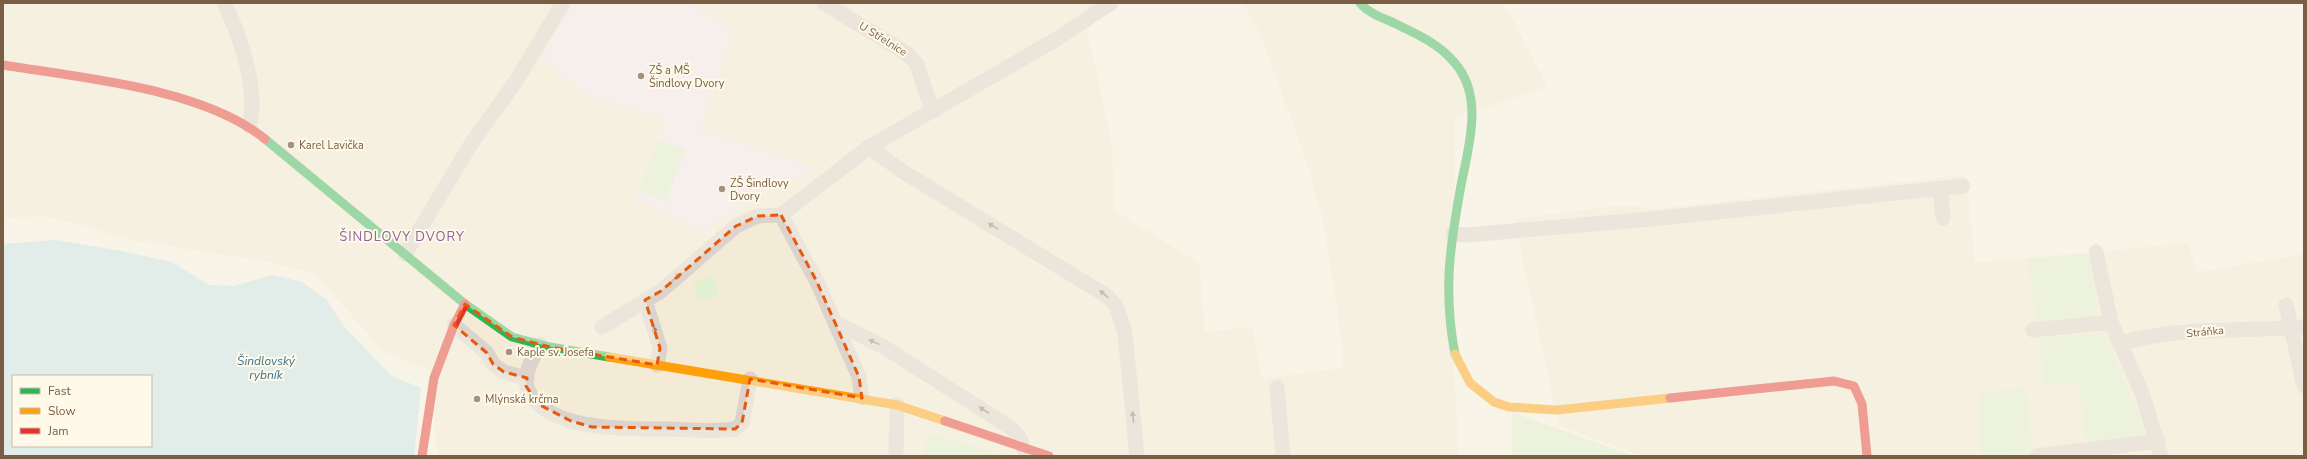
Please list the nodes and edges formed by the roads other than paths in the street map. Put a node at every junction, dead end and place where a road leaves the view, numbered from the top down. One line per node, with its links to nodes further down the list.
1 (224, 3): 8 (street)
2 (564, 3): 16 (street)
3 (824, 3): 7 (street, U Střelnice)
4 (1111, 3): 7 (street)
5 (1360, 3): 14 (street)
6 (3, 65): 8 (street)
7 (934, 111): 9 (street)
8 (249, 126): 16 (street)
9 (869, 147): 12 (street); 40 (street, one-way to 9)
10 (1963, 186): 11 (street)
11 (1940, 189): 13 (street); 14 (street)
12 (781, 215): 17 (street, one-way to 12); 21 (street)
13 (1943, 218)
14 (1453, 234): 42 (street)
15 (2096, 252): 20 (street)
16 (405, 254): 18 (street)
17 (645, 300): 23 (street); 28 (street, one-way to 17)
18 (465, 304): 22 (street); 26 (street)
19 (2286, 305): 24 (street)
20 (2111, 322): 25 (street); 27 (street)
21 (836, 323): 33 (street); 36 (street, one-way to 21)
22 (454, 325): 29 (street); 37 (street)
23 (602, 327)
24 (2298, 328): 27 (street, Stráňka); 31 (street)
25 (2033, 330)
26 (540, 344): 28 (street); 29 (street)
27 (2119, 344): 35 (street)
28 (657, 365): 30 (street)
29 (527, 378): 30 (street)
30 (750, 379): 33 (street)
31 (2304, 386)
32 (1277, 387): 41 (street)
33 (862, 398): 34 (street)
34 (897, 405): 36 (street); 38 (street)
35 (2158, 440): 43 (street); 44 (street)
36 (1023, 448): 39 (street)
37 (422, 456)
38 (896, 456)
39 (1049, 456)
40 (1137, 456)
41 (1282, 456)
42 (1867, 456)
43 (2037, 456)
44 (2161, 456)

